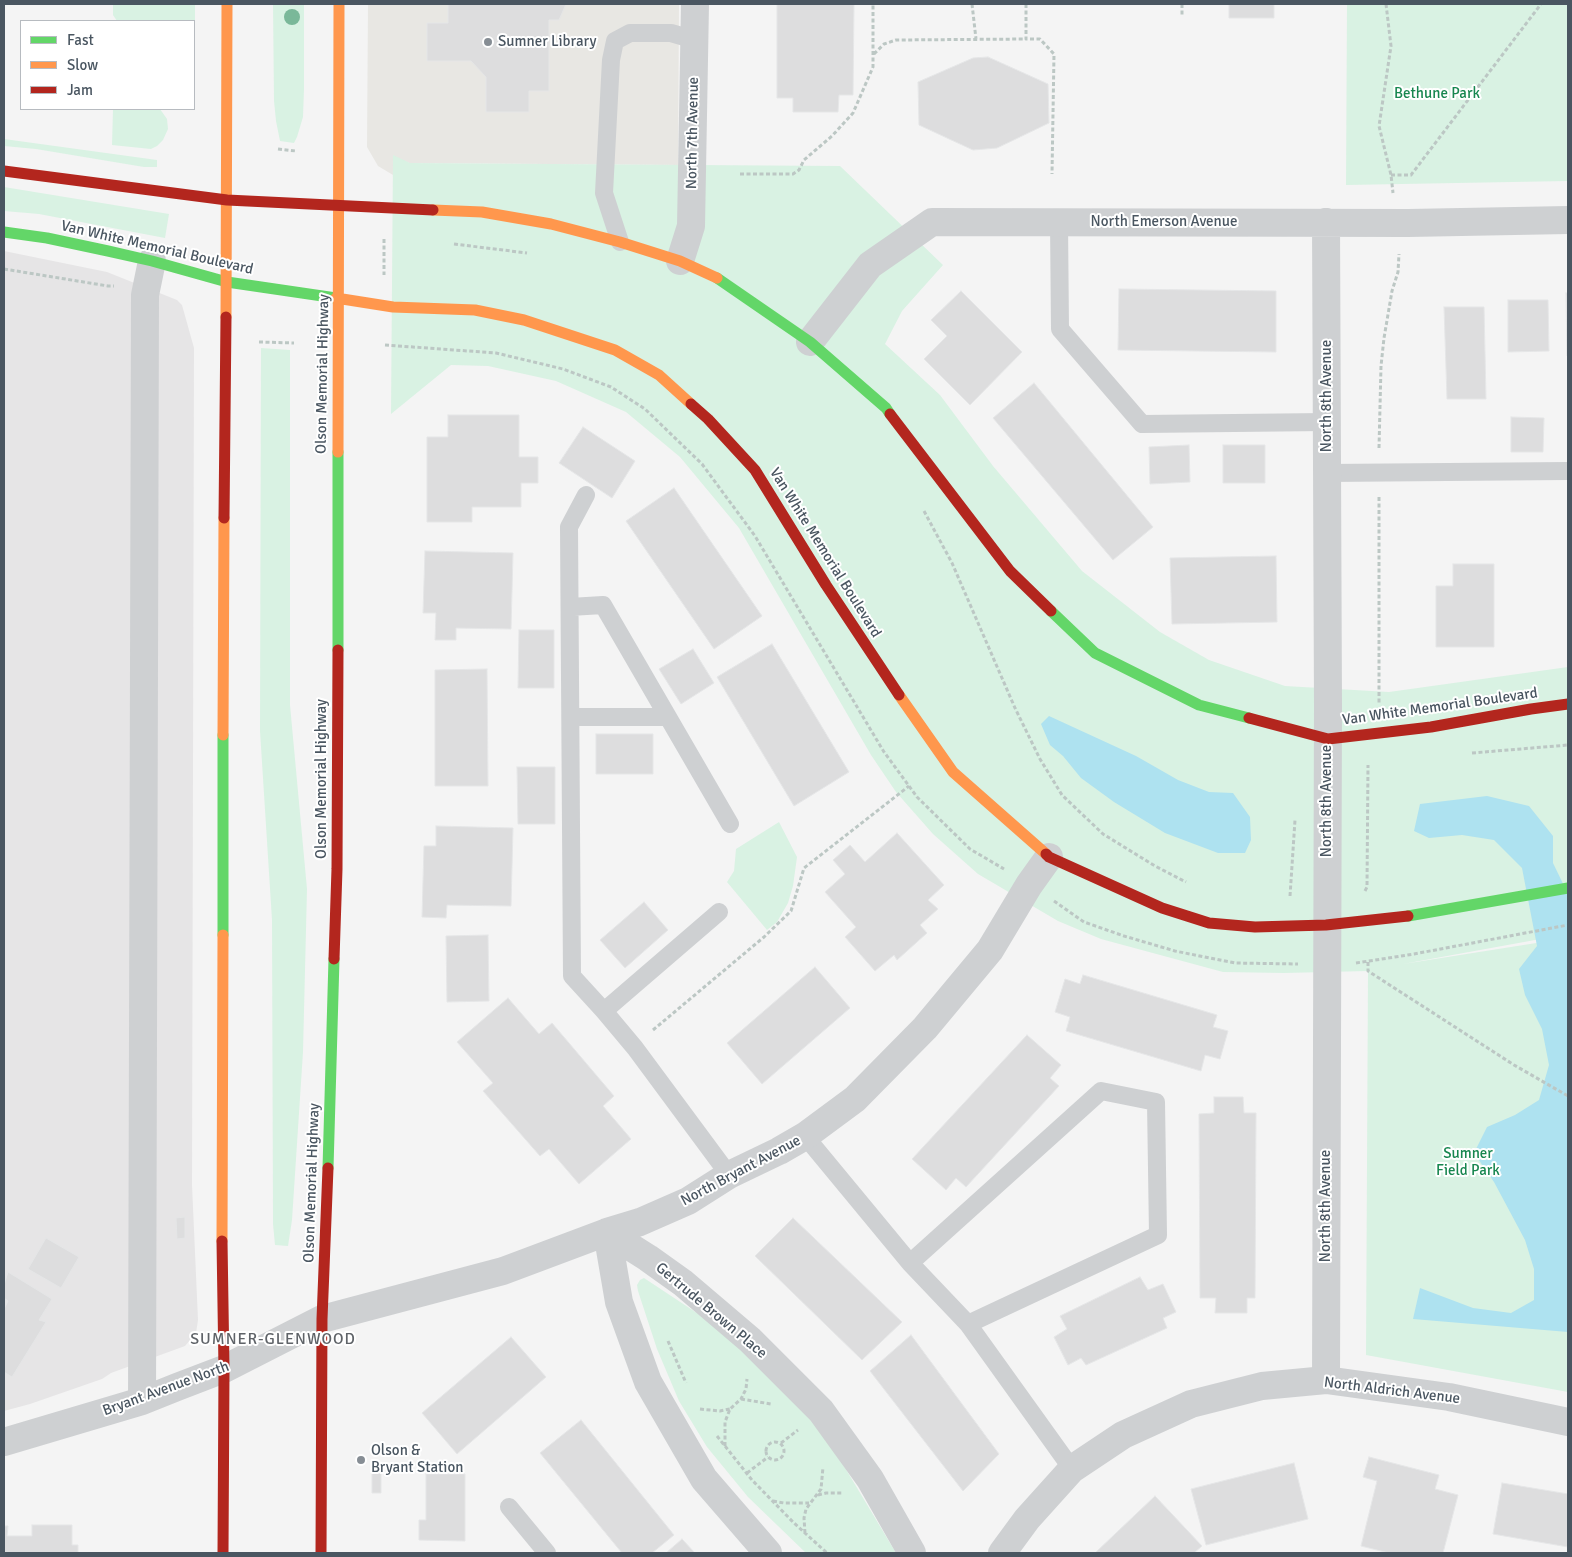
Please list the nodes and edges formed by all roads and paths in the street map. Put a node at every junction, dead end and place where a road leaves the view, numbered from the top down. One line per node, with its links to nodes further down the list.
1 (227, 4): 20 (street)
2 (339, 4): 21 (street, Olson Memorial Highway)
3 (695, 4): 13 (street, North 7th Avenue)
4 (873, 4): 14 (path)
5 (972, 4): 11 (path)
6 (1026, 4): 12 (path)
7 (1182, 4): 10 (path)
8 (1386, 4): 9 (path)
9 (1541, 4)
10 (1182, 17)
11 (976, 39): 12 (path); 14 (path)
12 (1026, 39): 19 (path)
13 (695, 40): 27 (lane); 31 (street, North 7th Avenue)
14 (873, 55): 18 (path)
15 (278, 149): 16 (path)
16 (296, 151)
17 (4, 171): 20 (street, Van White Memorial Boulevard)
18 (740, 174)
19 (1052, 174)
20 (227, 200): 21 (street, Van White Memorial Boulevard); 34 (street)
21 (338, 205): 27 (street, Van White Memorial Boulevard); 36 (street, Olson Memorial Highway)
22 (1568, 220): 24 (street, North Emerson Avenue)
23 (1059, 222): 24 (street, North Emerson Avenue); 38 (street, North Emerson Avenue); 41 (lane)
24 (1326, 222): 41 (street, North 8th Avenue)
25 (4, 232): 30 (street, Van White Memorial Boulevard)
26 (384, 235): 33 (path)
27 (620, 242): 31 (street, Van White Memorial Boulevard)
28 (452, 243): 29 (path)
29 (530, 254)
30 (152, 261): 34 (street, Van White Memorial Boulevard); 77 (street)
31 (680, 261): 38 (street, Van White Memorial Boulevard)
32 (4, 269): 35 (path)
33 (384, 278)
34 (227, 282): 36 (street, Van White Memorial Boulevard); 72 (street)
35 (119, 285)
36 (339, 299): 54 (street, Van White Memorial Boulevard); 69 (street, Olson Memorial Highway)
37 (259, 342): 39 (path)
38 (810, 342): 50 (street, Van White Memorial Boulevard)
39 (294, 343)
40 (385, 345): 52 (path)
41 (1326, 422): 43 (street, North 8th Avenue)
42 (1568, 471): 43 (lane)
43 (1327, 473): 50 (street, North 8th Avenue)
44 (586, 495): 46 (lane)
45 (920, 503): 56 (path)
46 (570, 607): 48 (lane); 49 (lane)
47 (1568, 704): 50 (street, Van White Memorial Boulevard)
48 (571, 717): 49 (lane); 62 (lane)
49 (668, 717): 53 (lane)
50 (1328, 739): 60 (street, North 8th Avenue)
51 (1367, 756): 58 (path)
52 (909, 786): 55 (path); 63 (path)
53 (730, 824)
54 (1049, 857): 60 (street, Van White Memorial Boulevard); 65 (street, North Bryant Avenue)
55 (1001, 867)
56 (1188, 882)
57 (1568, 888): 60 (street, Van White Memorial Boulevard)
58 (1364, 894)
59 (719, 912): 62 (lane)
60 (1326, 925): 74 (street, North 8th Avenue)
61 (1568, 925): 64 (path)
62 (604, 1011): 63 (lane)
63 (635, 1048): 66 (lane)
64 (1568, 1096)
65 (805, 1136): 66 (street, North Bryant Avenue); 68 (lane)
66 (729, 1175): 67 (street, North Bryant Avenue)
67 (607, 1232): 69 (street, North Bryant Avenue); 102 (street); 104 (street, Gertrude Brown Place)
68 (910, 1263): 70 (lane); 70 (lane)
69 (322, 1318): 72 (street, Bryant Avenue North); 100 (street, Olson Memorial Highway)
70 (968, 1324): 91 (lane)
71 (666, 1337): 75 (path)
72 (224, 1369): 77 (street, Bryant Avenue North); 99 (street)
73 (747, 1375): 76 (path)
74 (1326, 1380): 83 (street, North Aldrich Avenue); 91 (street, North Aldrich Avenue)
75 (690, 1392)
76 (741, 1399): 79 (path); 80 (path)
77 (142, 1401): 86 (street, Bryant Avenue North)
78 (697, 1404): 81 (path)
79 (776, 1404)
80 (730, 1409): 81 (path); 88 (path)
81 (700, 1410): 82 (path)
82 (704, 1416)
83 (1568, 1422)
84 (802, 1426): 87 (path)
85 (711, 1430): 88 (path)
86 (4, 1442)
87 (781, 1443): 89 (path); 89 (path)
88 (725, 1447): 92 (path)
89 (768, 1457): 92 (path)
90 (824, 1462): 94 (path)
91 (1072, 1469): 105 (street, North Aldrich Avenue)
92 (747, 1473): 95 (path)
93 (845, 1494): 94 (path)
94 (818, 1495): 96 (path)
95 (772, 1501): 96 (path); 98 (path)
96 (810, 1504): 98 (path)
97 (509, 1507): 101 (lane)
98 (805, 1533): 103 (path)
99 (223, 1553)
100 (321, 1553)
101 (547, 1553)
102 (768, 1553)
103 (827, 1553)
104 (912, 1553)
105 (1002, 1553)

